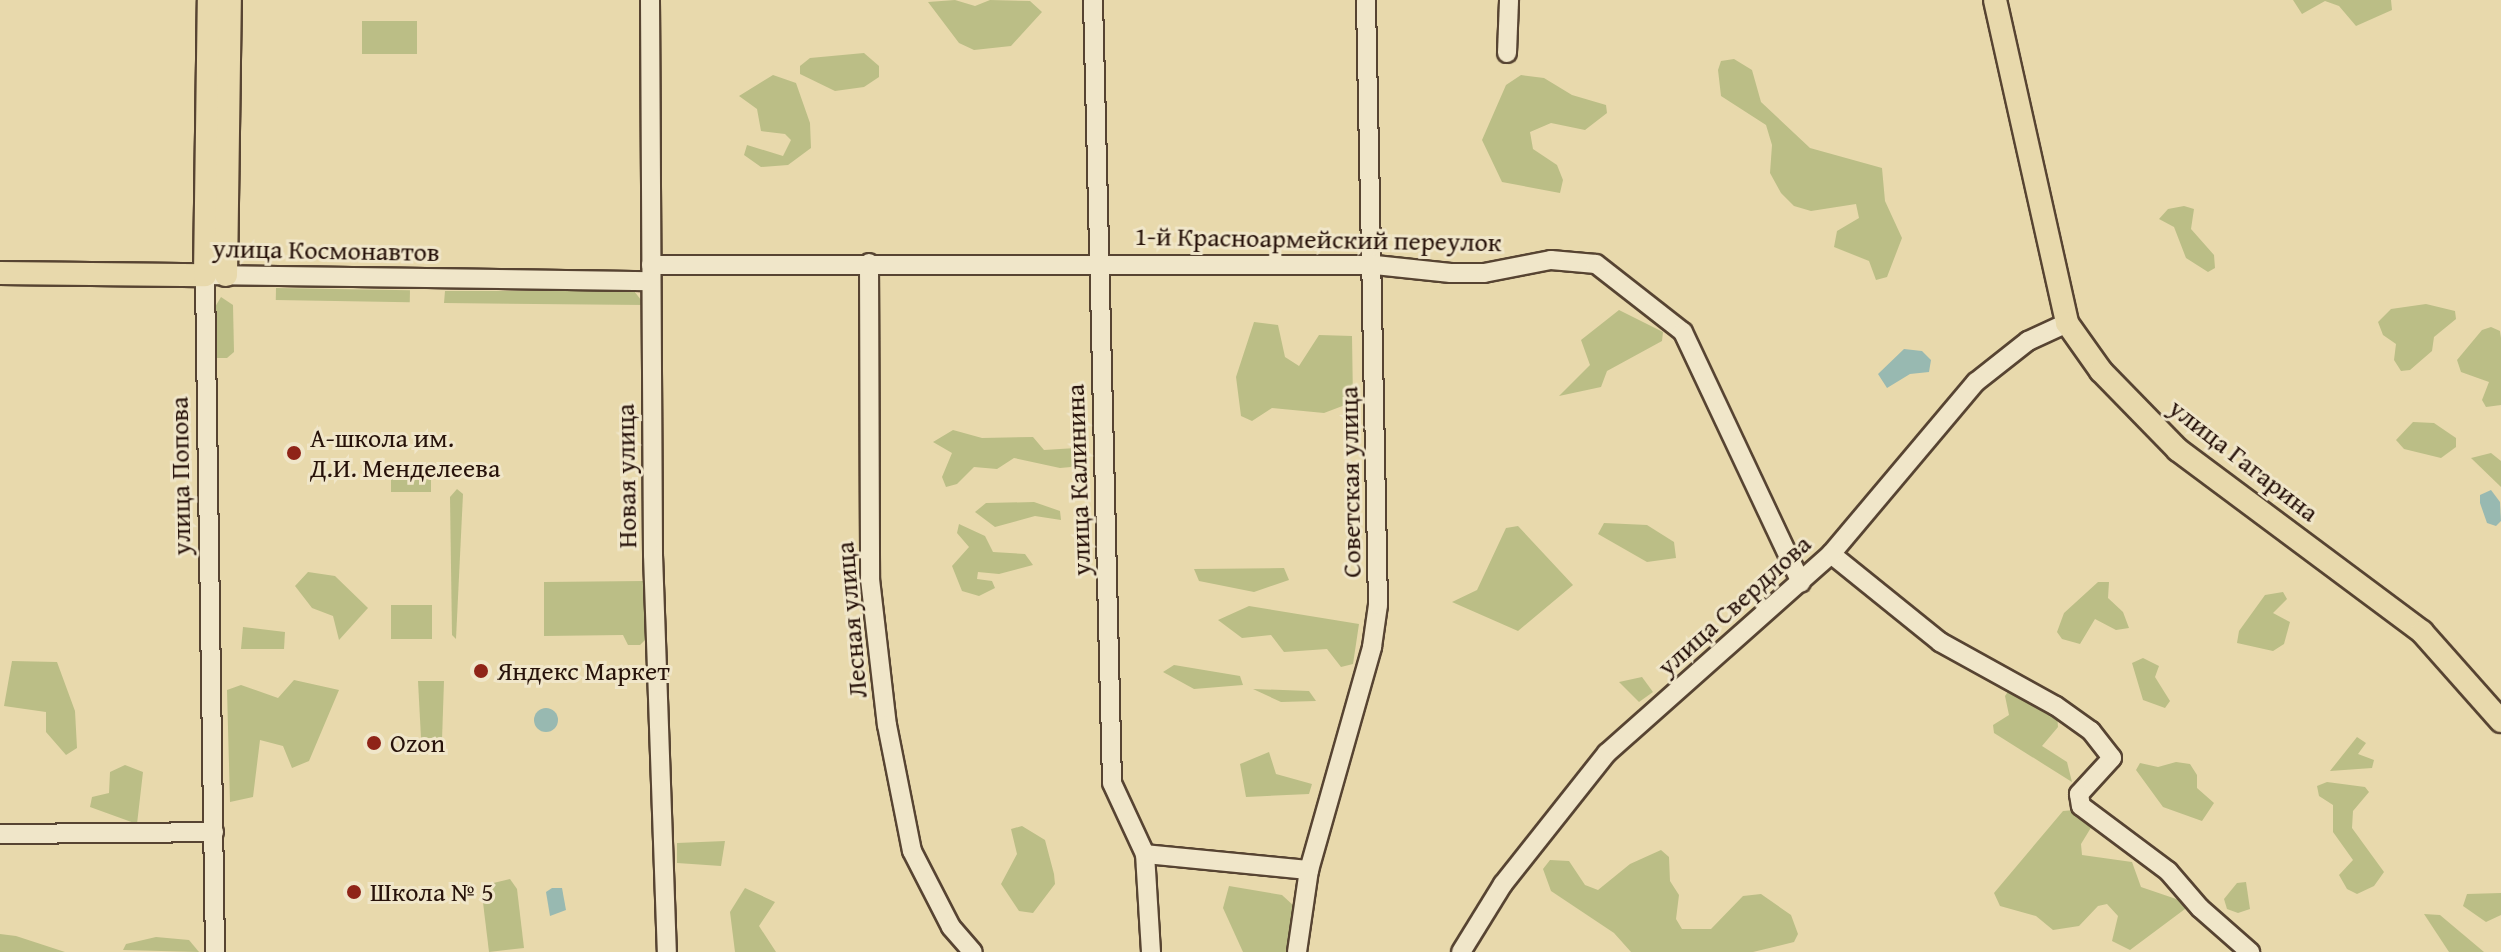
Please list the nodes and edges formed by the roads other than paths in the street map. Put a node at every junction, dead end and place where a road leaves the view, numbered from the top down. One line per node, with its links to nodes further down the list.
1 (209, 0): 14 (main road, улица Попова)
2 (230, 0): 14 (main road, улица Попова)
3 (650, 0): 13 (street, Новая улица)
4 (1093, 0): 9 (street, улица Калинина)
5 (1366, 0): 11 (street, Советская улица)
6 (1509, 0): 8 (street)
7 (1995, 0): 15 (main road, улица Гагарина)
8 (1507, 53)
9 (1098, 262): 10 (street, 1-й Красноармейский переулок); 11 (street, 1-й Красноармейский переулок); 21 (street, улица Калинина)
10 (869, 263): 13 (street, 1-й Красноармейский переулок); 25 (street, Лесная улица)
11 (1375, 265): 17 (street, 1-й Красноармейский переулок); 22 (street, Советская улица)
12 (0, 273): 14 (main road, улица Космонавтов)
13 (651, 273): 14 (street, улица Космонавтов); 24 (street, Новая улица)
14 (216, 275): 19 (street, улица Попова)
15 (2067, 323): 16 (street, улица Свердлова); 18 (main road, улица Гагарина)
16 (1831, 554): 17 (street, улица Свердлова); 29 (street)
17 (1801, 583): 28 (street, улица Свердлова)
18 (2501, 721)
19 (214, 832): 20 (street); 23 (street, улица Попова)
20 (0, 834)
21 (1145, 854): 22 (street); 26 (street, улица Калинина)
22 (1309, 870): 27 (street, Советская улица)
23 (215, 952)
24 (667, 952)
25 (973, 952)
26 (1151, 952)
27 (1297, 952)
28 (1461, 952)
29 (2250, 952)

